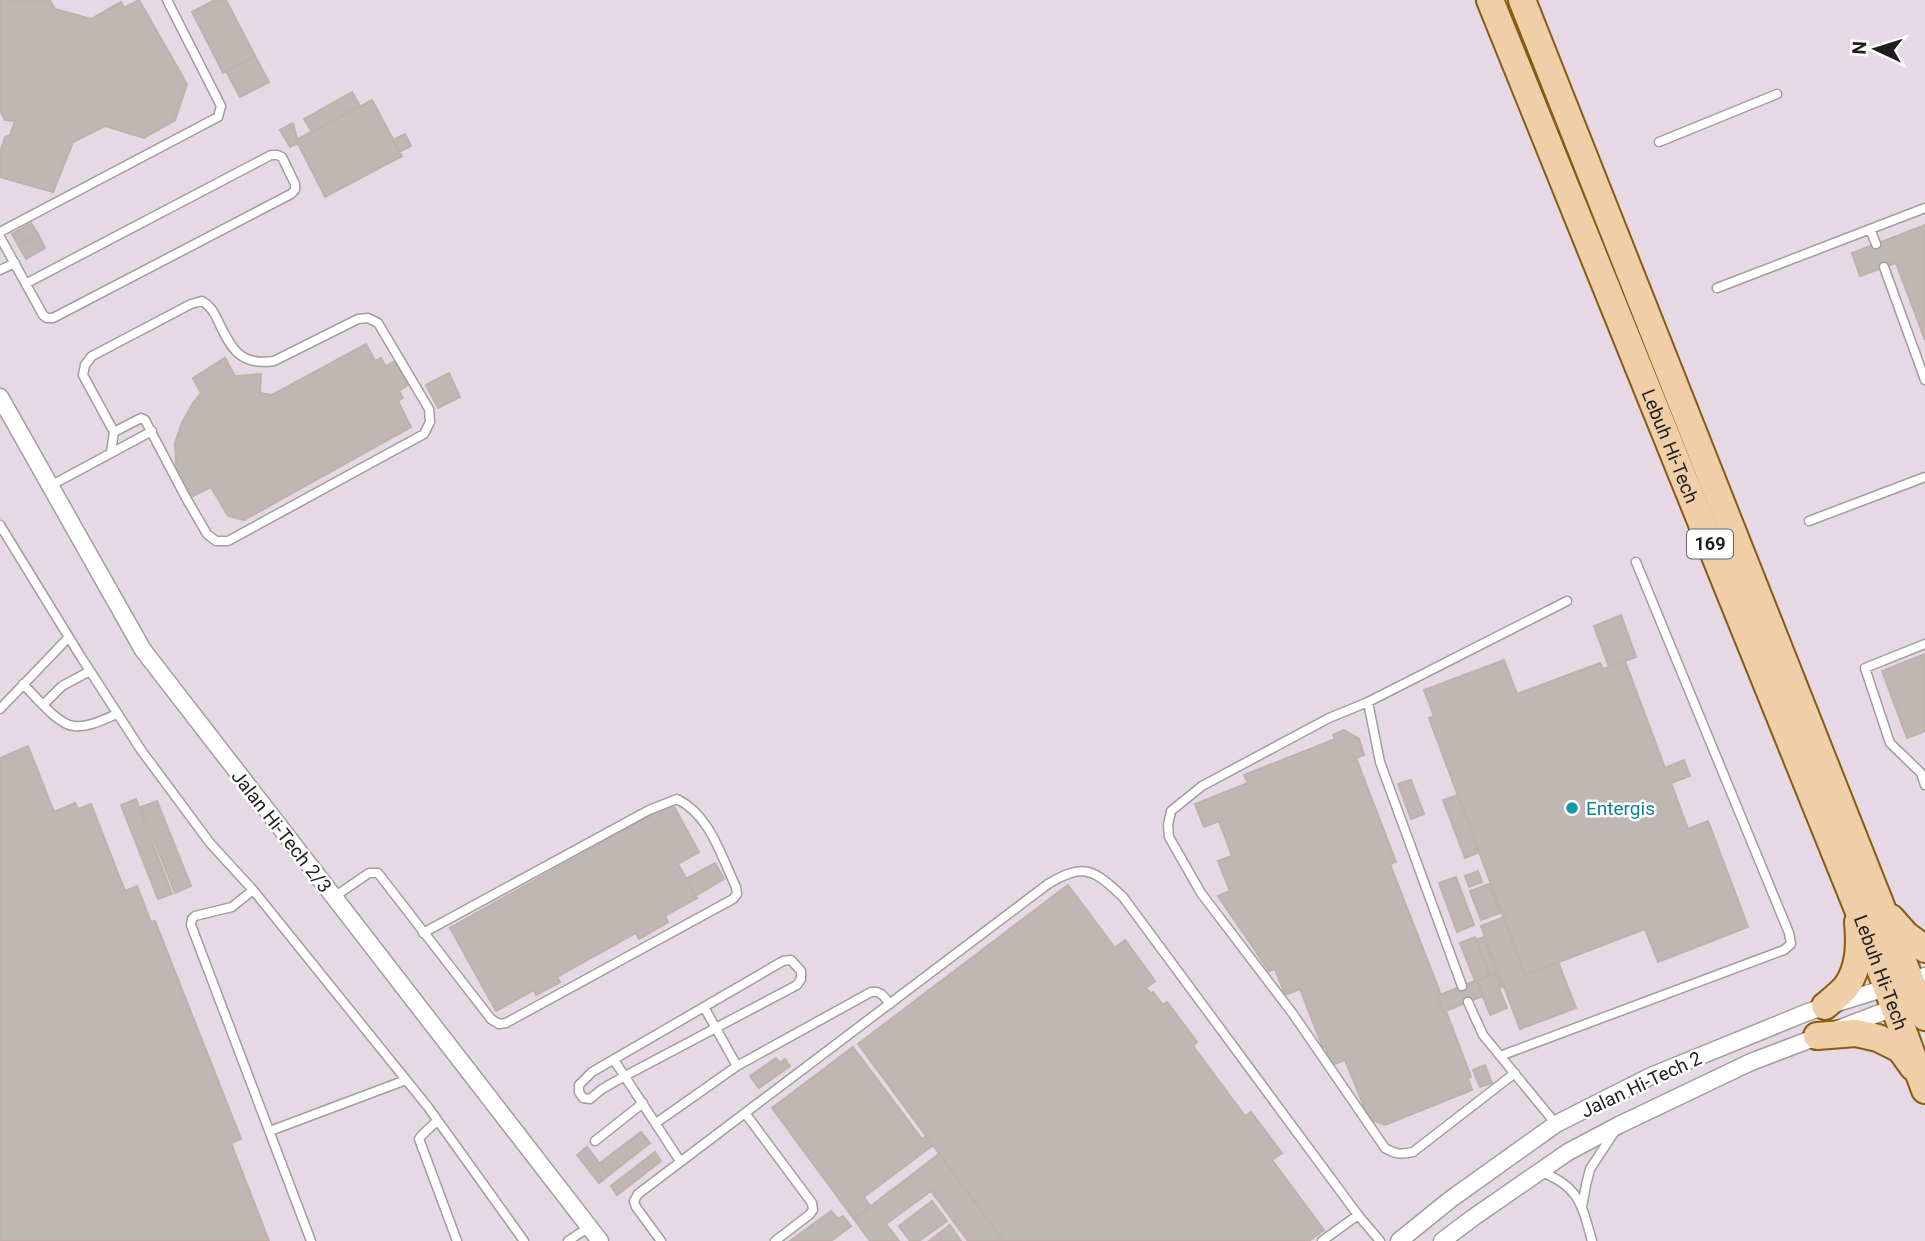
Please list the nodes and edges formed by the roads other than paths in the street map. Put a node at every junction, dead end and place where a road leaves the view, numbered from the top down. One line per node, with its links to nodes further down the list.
1 (167, 0): 8 (lane)
2 (1490, 0): 37 (main road, Lebuh Hi-Tech / 169)
3 (1522, 0): 38 (main road, Lebuh Hi-Tech / 169)
4 (1777, 94): 5 (lane)
5 (1660, 142)
6 (1925, 208): 7 (lane)
7 (1870, 229): 9 (lane); 14 (lane)
8 (0, 234): 10 (lane)
9 (1876, 244)
10 (15, 263): 12 (lane); 13 (lane)
11 (1884, 267): 15 (lane)
12 (0, 270)
13 (27, 283): 13 (lane)
14 (1717, 288)
15 (1925, 380)
16 (0, 397): 21 (street, Jalan Hi-Tech 2/3)
17 (152, 431): 18 (lane); 18 (lane); 19 (lane)
18 (114, 432): 19 (lane)
19 (111, 452): 21 (lane)
20 (1925, 477): 22 (lane)
21 (50, 486): 36 (street, Jalan Hi-Tech 2/3)
22 (1809, 521)
23 (0, 525): 26 (lane)
24 (1636, 562): 49 (lane)
25 (1567, 601): 30 (lane)
26 (68, 638): 28 (lane); 29 (lane)
27 (1925, 644): 34 (lane)
28 (90, 671): 31 (lane); 33 (lane)
29 (23, 684): 31 (lane); 32 (lane)
30 (1368, 702): 41 (lane); 52 (lane)
31 (44, 705): 33 (lane)
32 (0, 709)
33 (117, 714): 35 (lane)
34 (1925, 785)
35 (253, 890): 54 (lane); 62 (lane)
36 (334, 897): 39 (lane); 68 (street, Jalan Hi-Tech 2/3)
37 (1857, 907): 42 (main road, Lebuh Hi-Tech / 169); 45 (main road)
38 (1885, 912): 40 (main road); 42 (main road, Lebuh Hi-Tech / 169)
39 (423, 933): 39 (lane)
40 (1925, 949)
41 (1462, 986)
42 (1913, 995): 45 (street, Jalan Hi-Tech 2); 48 (street, Jalan Hi-Tech 2); 55 (main road, Lebuh Hi-Tech / 169)
43 (1468, 1002): 49 (lane)
44 (890, 1004): 51 (lane); 57 (lane); 67 (lane)
45 (1825, 1006): 60 (street, Jalan Hi-Tech 2)
46 (704, 1007): 47 (lane); 47 (lane); 50 (lane)
47 (715, 1028): 51 (lane); 53 (lane)
48 (1816, 1036): 55 (main road); 61 (street, Jalan Hi-Tech 2)
49 (1500, 1055): 52 (lane)
50 (614, 1060): 53 (lane); 53 (lane)
51 (737, 1066): 59 (lane)
52 (1515, 1073): 60 (lane)
53 (625, 1076): 56 (lane)
54 (406, 1080): 58 (lane); 62 (lane)
55 (1923, 1083)
56 (643, 1103): 59 (lane); 63 (lane)
57 (745, 1113): 64 (lane); 75 (lane)
58 (437, 1121): 70 (lane); 71 (lane)
59 (656, 1123): 64 (lane)
60 (1556, 1124): 78 (street, Jalan Hi-Tech 2)
61 (1619, 1125): 65 (street, Jalan Hi-Tech 2); 66 (lane)
62 (270, 1131): 69 (lane)
63 (595, 1141)
64 (680, 1161): 74 (lane)
65 (1539, 1172): 66 (lane); 79 (street, Jalan Hi-Tech 2)
66 (1582, 1207): 80 (lane)
67 (1358, 1215): 76 (lane); 77 (lane)
68 (589, 1227): 72 (lane); 73 (street, Jalan Hi-Tech 2/3)
69 (311, 1241)
70 (457, 1241)
71 (524, 1241)
72 (568, 1241)
73 (600, 1241)
74 (661, 1241)
75 (775, 1241)
76 (1322, 1241)
77 (1380, 1241)
78 (1399, 1241)
79 (1442, 1241)
80 (1592, 1241)

